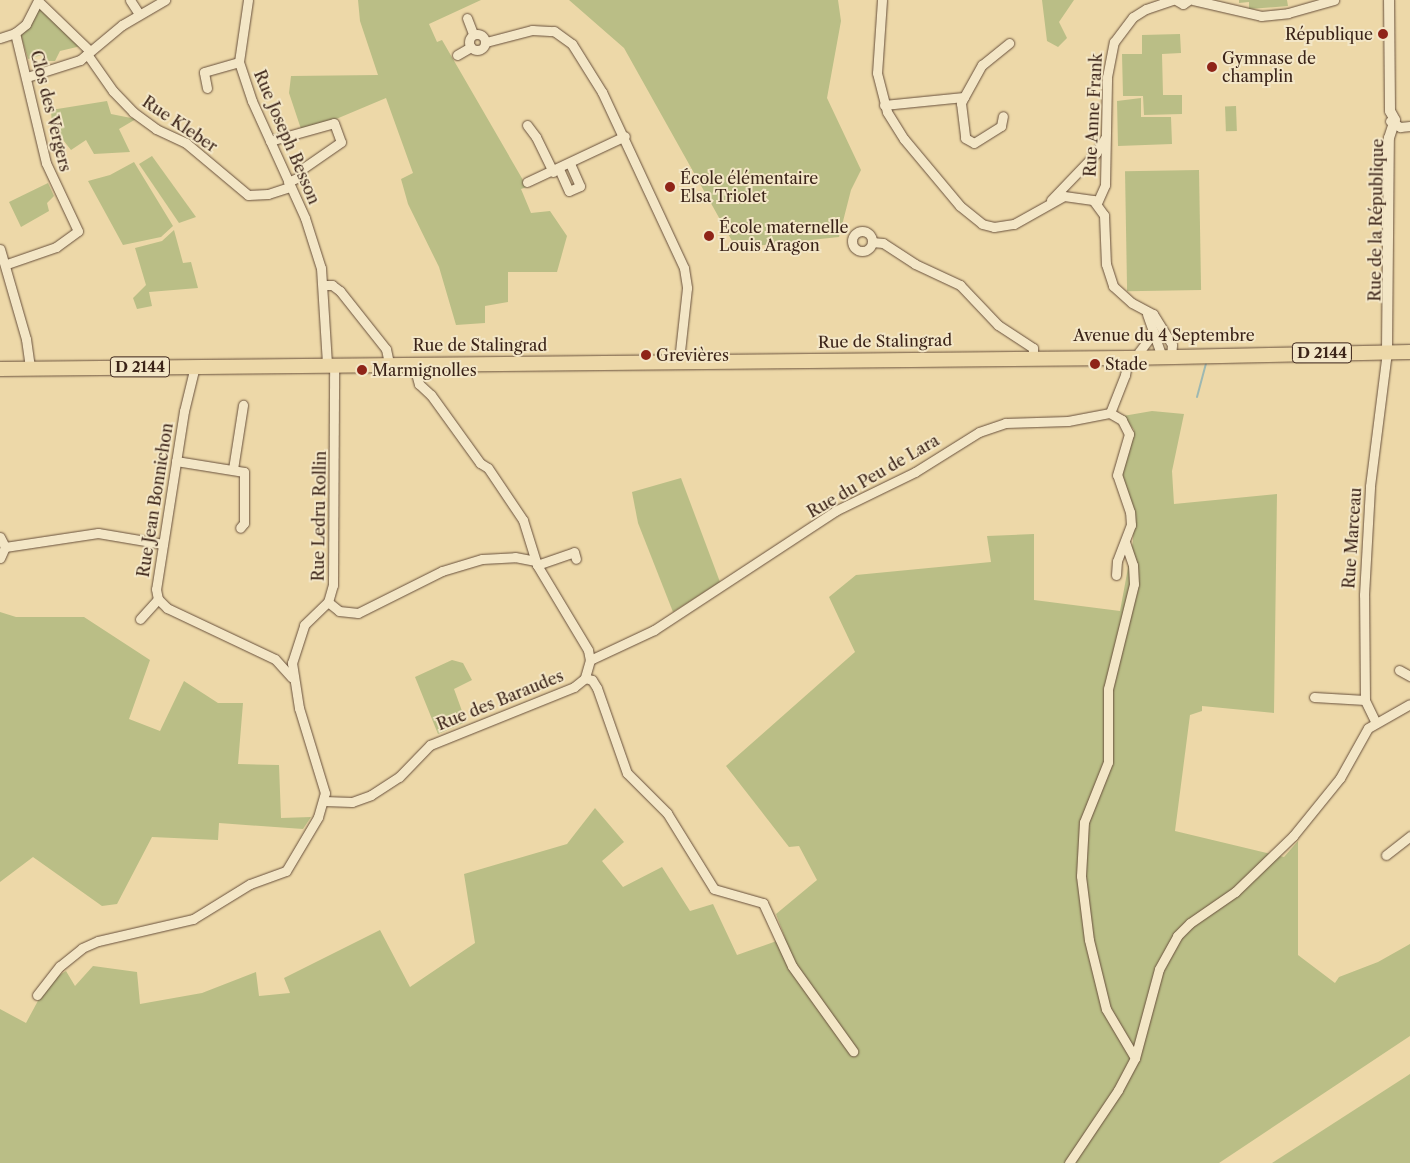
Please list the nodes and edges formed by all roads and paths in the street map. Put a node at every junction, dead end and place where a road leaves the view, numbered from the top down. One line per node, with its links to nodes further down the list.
1 (130, 0): 11 (street)
2 (164, 0): 11 (street)
3 (248, 0): 21 (street, Rue Joseph Besson)
4 (882, 0): 25 (street)
5 (1174, 0): 6 (street, Rue Anne Frank); 32 (street, Rue Anne Frank)
6 (1189, 0)
7 (1193, 0): 8 (street)
8 (1334, 0)
9 (1389, 0): 27 (street, Rue de la République)
10 (38, 1): 13 (street); 19 (street)
11 (140, 14): 19 (street)
12 (466, 18): 14 (street)
13 (15, 33): 15 (street); 22 (street, Clos des Vergers)
14 (473, 34): 16 (street); 18 (street)
15 (0, 38)
16 (486, 42): 18 (street); 31 (street)
17 (1009, 43): 24 (street)
18 (470, 47): 20 (street)
19 (89, 53): 22 (street); 37 (street, Rue Kleber)
20 (457, 56)
21 (239, 62): 23 (street); 33 (street, Rue Joseph Besson)
22 (27, 77): 42 (street, Clos des Vergers)
23 (207, 88)
24 (964, 97): 25 (street); 26 (street)
25 (884, 105): 38 (street)
26 (1003, 116)
27 (1393, 119): 28 (street); 30 (street); 46 (street, Rue de la République)
28 (1410, 120)
29 (527, 126): 35 (street)
30 (1410, 126)
31 (624, 136): 34 (street); 51 (street)
32 (1105, 138): 38 (street); 39 (street, Rue Anne Frank)
33 (270, 141): 37 (street, Rue Joseph Besson); 37 (street)
34 (570, 164): 35 (street); 35 (street)
35 (556, 171): 36 (street)
36 (527, 182)
37 (289, 184): 43 (street, Rue Joseph Besson)
38 (1048, 202): 39 (street)
39 (1097, 203): 44 (street)
40 (872, 242): 50 (street)
41 (0, 249): 42 (street)
42 (7, 264): 56 (street)
43 (324, 286): 53 (street); 54 (street, Rue Joseph Besson)
44 (1146, 311): 45 (street); 49 (street)
45 (1154, 332): 48 (street); 49 (street)
46 (1382, 352): 47 (main road, D 2144); 49 (main road, Avenue du 4 Septembre / D 2144); 80 (street, Rue Marceau)
47 (1410, 352)
48 (1132, 354): 49 (main road, Avenue du 4 Septembre / D 2144); 50 (main road, Avenue du 4 Septembre / D 2144); 59 (street)
49 (1166, 354)
50 (1033, 356): 51 (main road, Rue de Stalingrad / D 2144)
51 (679, 361): 52 (main road, Rue de Stalingrad / D 2144)
52 (413, 362): 53 (main road, Rue de Stalingrad / D 2144); 69 (street)
53 (389, 363): 54 (main road, Rue de Stalingrad / D 2144)
54 (331, 364): 55 (main road, Rue de Stalingrad / D 2144); 72 (street, Rue Ledru Rollin)
55 (195, 366): 56 (main road, Rue de Stalingrad / D 2144); 60 (street, Rue Jean Bonnichon)
56 (30, 368): 57 (main road, Rue de Stalingrad / D 2144)
57 (0, 369)
58 (243, 406): 61 (street)
59 (1110, 413): 64 (street); 74 (street, Rue du Peu de Lara)
60 (176, 461): 61 (street); 65 (street, Rue Jean Bonnichon)
61 (233, 469): 62 (street)
62 (240, 528)
63 (0, 537): 66 (street)
64 (1125, 542): 70 (street); 88 (street)
65 (163, 544): 66 (street); 71 (street, Rue Jean Bonnichon)
66 (6, 547): 67 (street)
67 (0, 558)
68 (576, 559): 69 (street)
69 (537, 563): 72 (street); 74 (street)
70 (1116, 575)
71 (158, 599): 73 (street); 78 (street, Rue Jean Bonnichon)
72 (328, 602): 78 (street, Rue Ledru Rollin)
73 (140, 619)
74 (590, 660): 77 (street)
75 (1399, 670): 76 (street)
76 (1410, 676)
77 (586, 678): 83 (street, Rue des Baraudes); 87 (street)
78 (292, 680): 83 (street, Rue Ledru Rollin)
79 (1314, 697): 80 (street)
80 (1365, 700): 82 (street, Rue Marceau)
81 (1410, 704): 82 (street)
82 (1376, 723): 88 (street)
83 (324, 801): 86 (street)
84 (1410, 836): 85 (street)
85 (1386, 854)
86 (36, 995)
87 (853, 1051)
88 (1134, 1058): 89 (street)
89 (1069, 1163)

